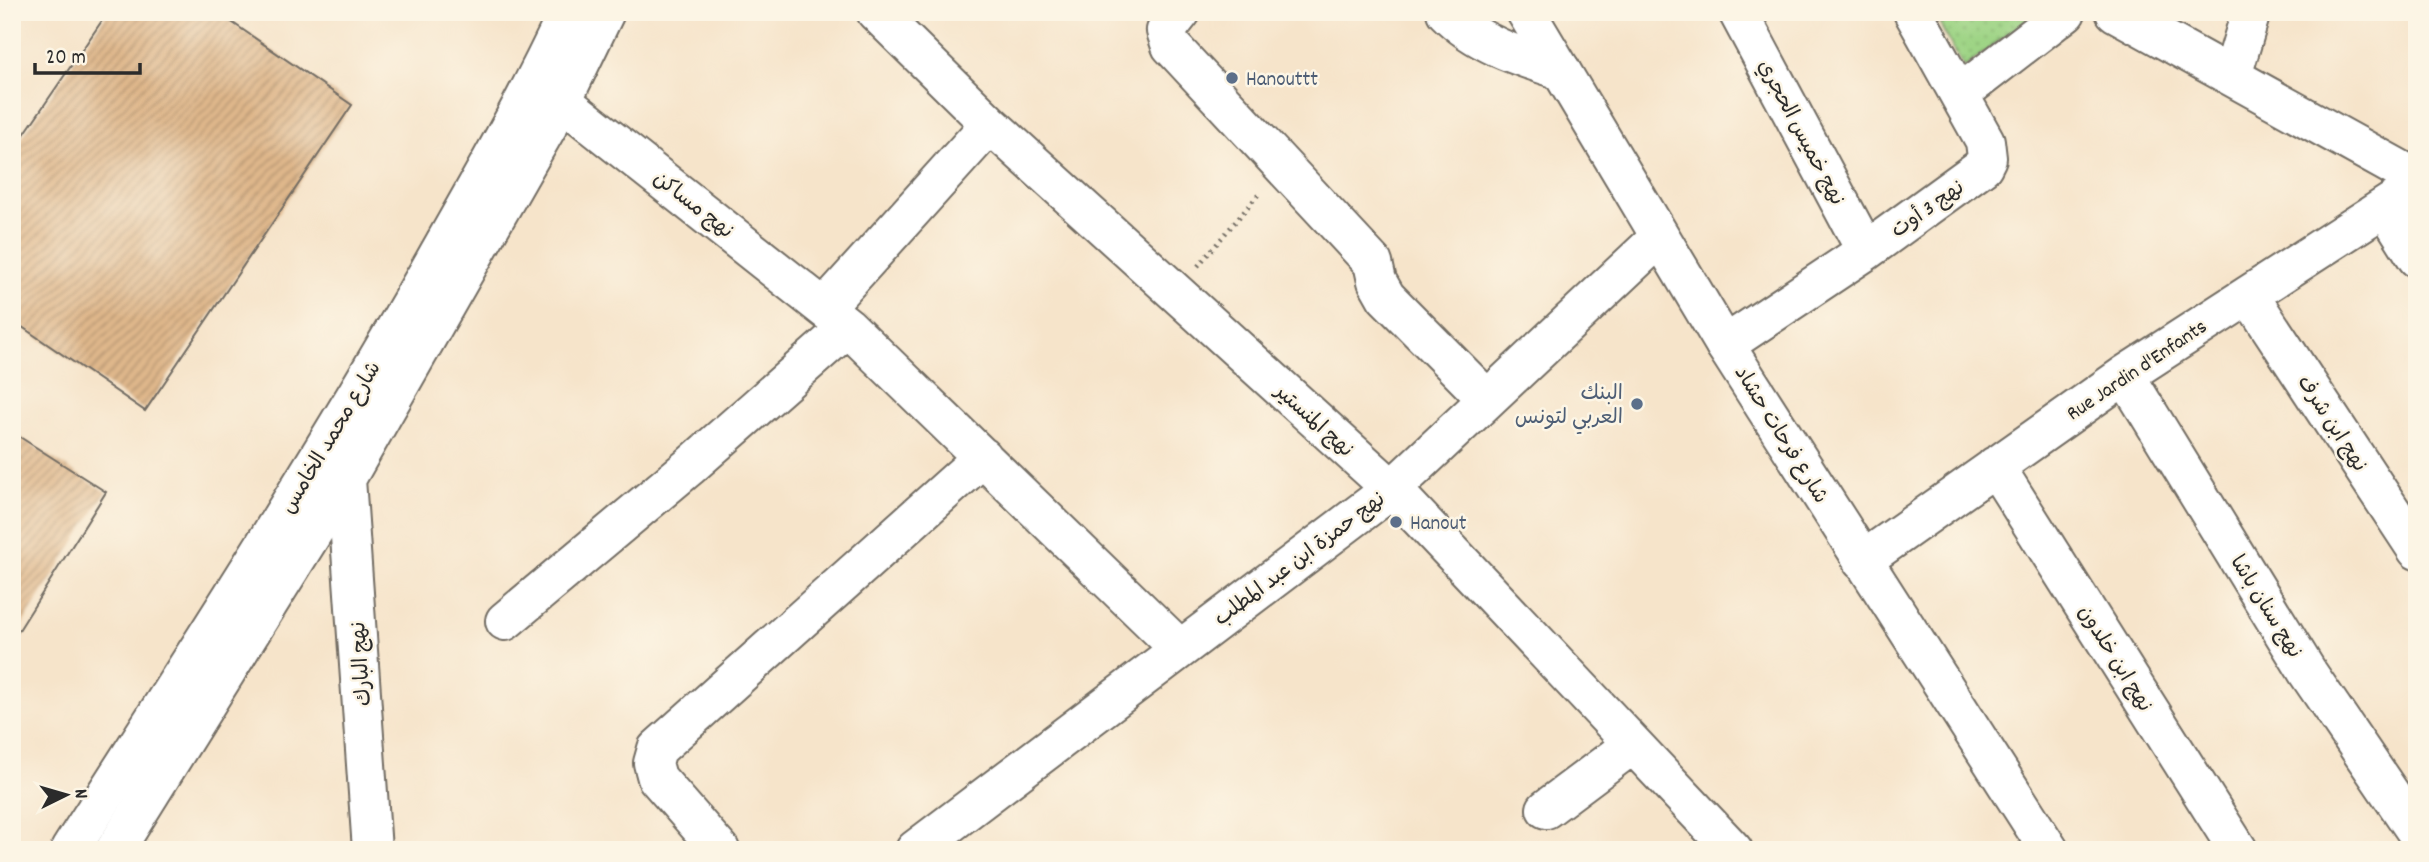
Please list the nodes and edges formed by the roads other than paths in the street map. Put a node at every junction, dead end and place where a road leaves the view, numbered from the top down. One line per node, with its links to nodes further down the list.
1 (568, 12): 39 (street, شارع محمد الخامس)
2 (605, 12): 15 (street)
3 (876, 12): 16 (street, نهج المنستير)
4 (1181, 12): 27 (street)
5 (1446, 12): 12 (street)
6 (1526, 12): 12 (street, شارع فرحات حشاد)
7 (1738, 12): 21 (street, نهج خميس الحجري)
8 (1913, 12): 14 (street, نهج 3 أوت)
9 (2066, 12): 14 (street)
10 (2115, 12): 13 (street)
11 (2252, 12): 13 (street)
12 (1560, 70): 20 (street, شارع فرحات حشاد)
13 (2232, 76): 17 (street)
14 (1961, 93): 21 (street, نهج 3 أوت)
15 (562, 101): 24 (street, نهج مساكن); 30 (street)
16 (990, 124): 24 (street); 31 (street, نهج المنستير)
17 (2417, 179)
18 (2417, 186): 19 (street, Rue Jardin d'Enfants)
19 (2385, 207): 22 (street); 23 (street, Rue Jardin d'Enfants)
20 (1659, 238): 25 (street, شارع فرحات حشاد); 27 (street, نهج حمزة ابن عبد المطلب)
21 (1866, 251): 25 (street, نهج 3 أوت)
22 (2417, 258)
23 (2249, 295): 26 (street, Rue Jardin d'Enfants); 32 (street, نهج ابن شرف)
24 (837, 317): 28 (street, نهج مساكن); 34 (street)
25 (1725, 345): 33 (street, شارع فرحات حشاد)
26 (2125, 375): 29 (street, Rue Jardin d'Enfants); 38 (street, نهج سنان باشا)
27 (1487, 399): 31 (street, نهج حمزة ابن عبد المطلب)
28 (983, 457): 35 (street, نهج مساكن); 42 (street)
29 (1995, 466): 33 (street, Rue Jardin d'Enfants); 46 (street, نهج ابن خلدون)
30 (346, 479): 40 (street); 41 (street, نهج البارك)
31 (1392, 489): 35 (street, نهج حمزة ابن عبد المطلب); 36 (street, نهج المنستير)
32 (2417, 550)
33 (1862, 561): 45 (street, شارع فرحات حشاد)
34 (505, 621)
35 (1179, 648): 43 (street, نهج حمزة ابن عبد المطلب)
36 (1633, 744): 37 (street); 44 (street, نهج المنستير)
37 (1546, 809)
38 (2417, 833)
39 (70, 850)
40 (116, 850)
41 (373, 850)
42 (720, 850)
43 (915, 850)
44 (1733, 850)
45 (2049, 850)
46 (2238, 850)

